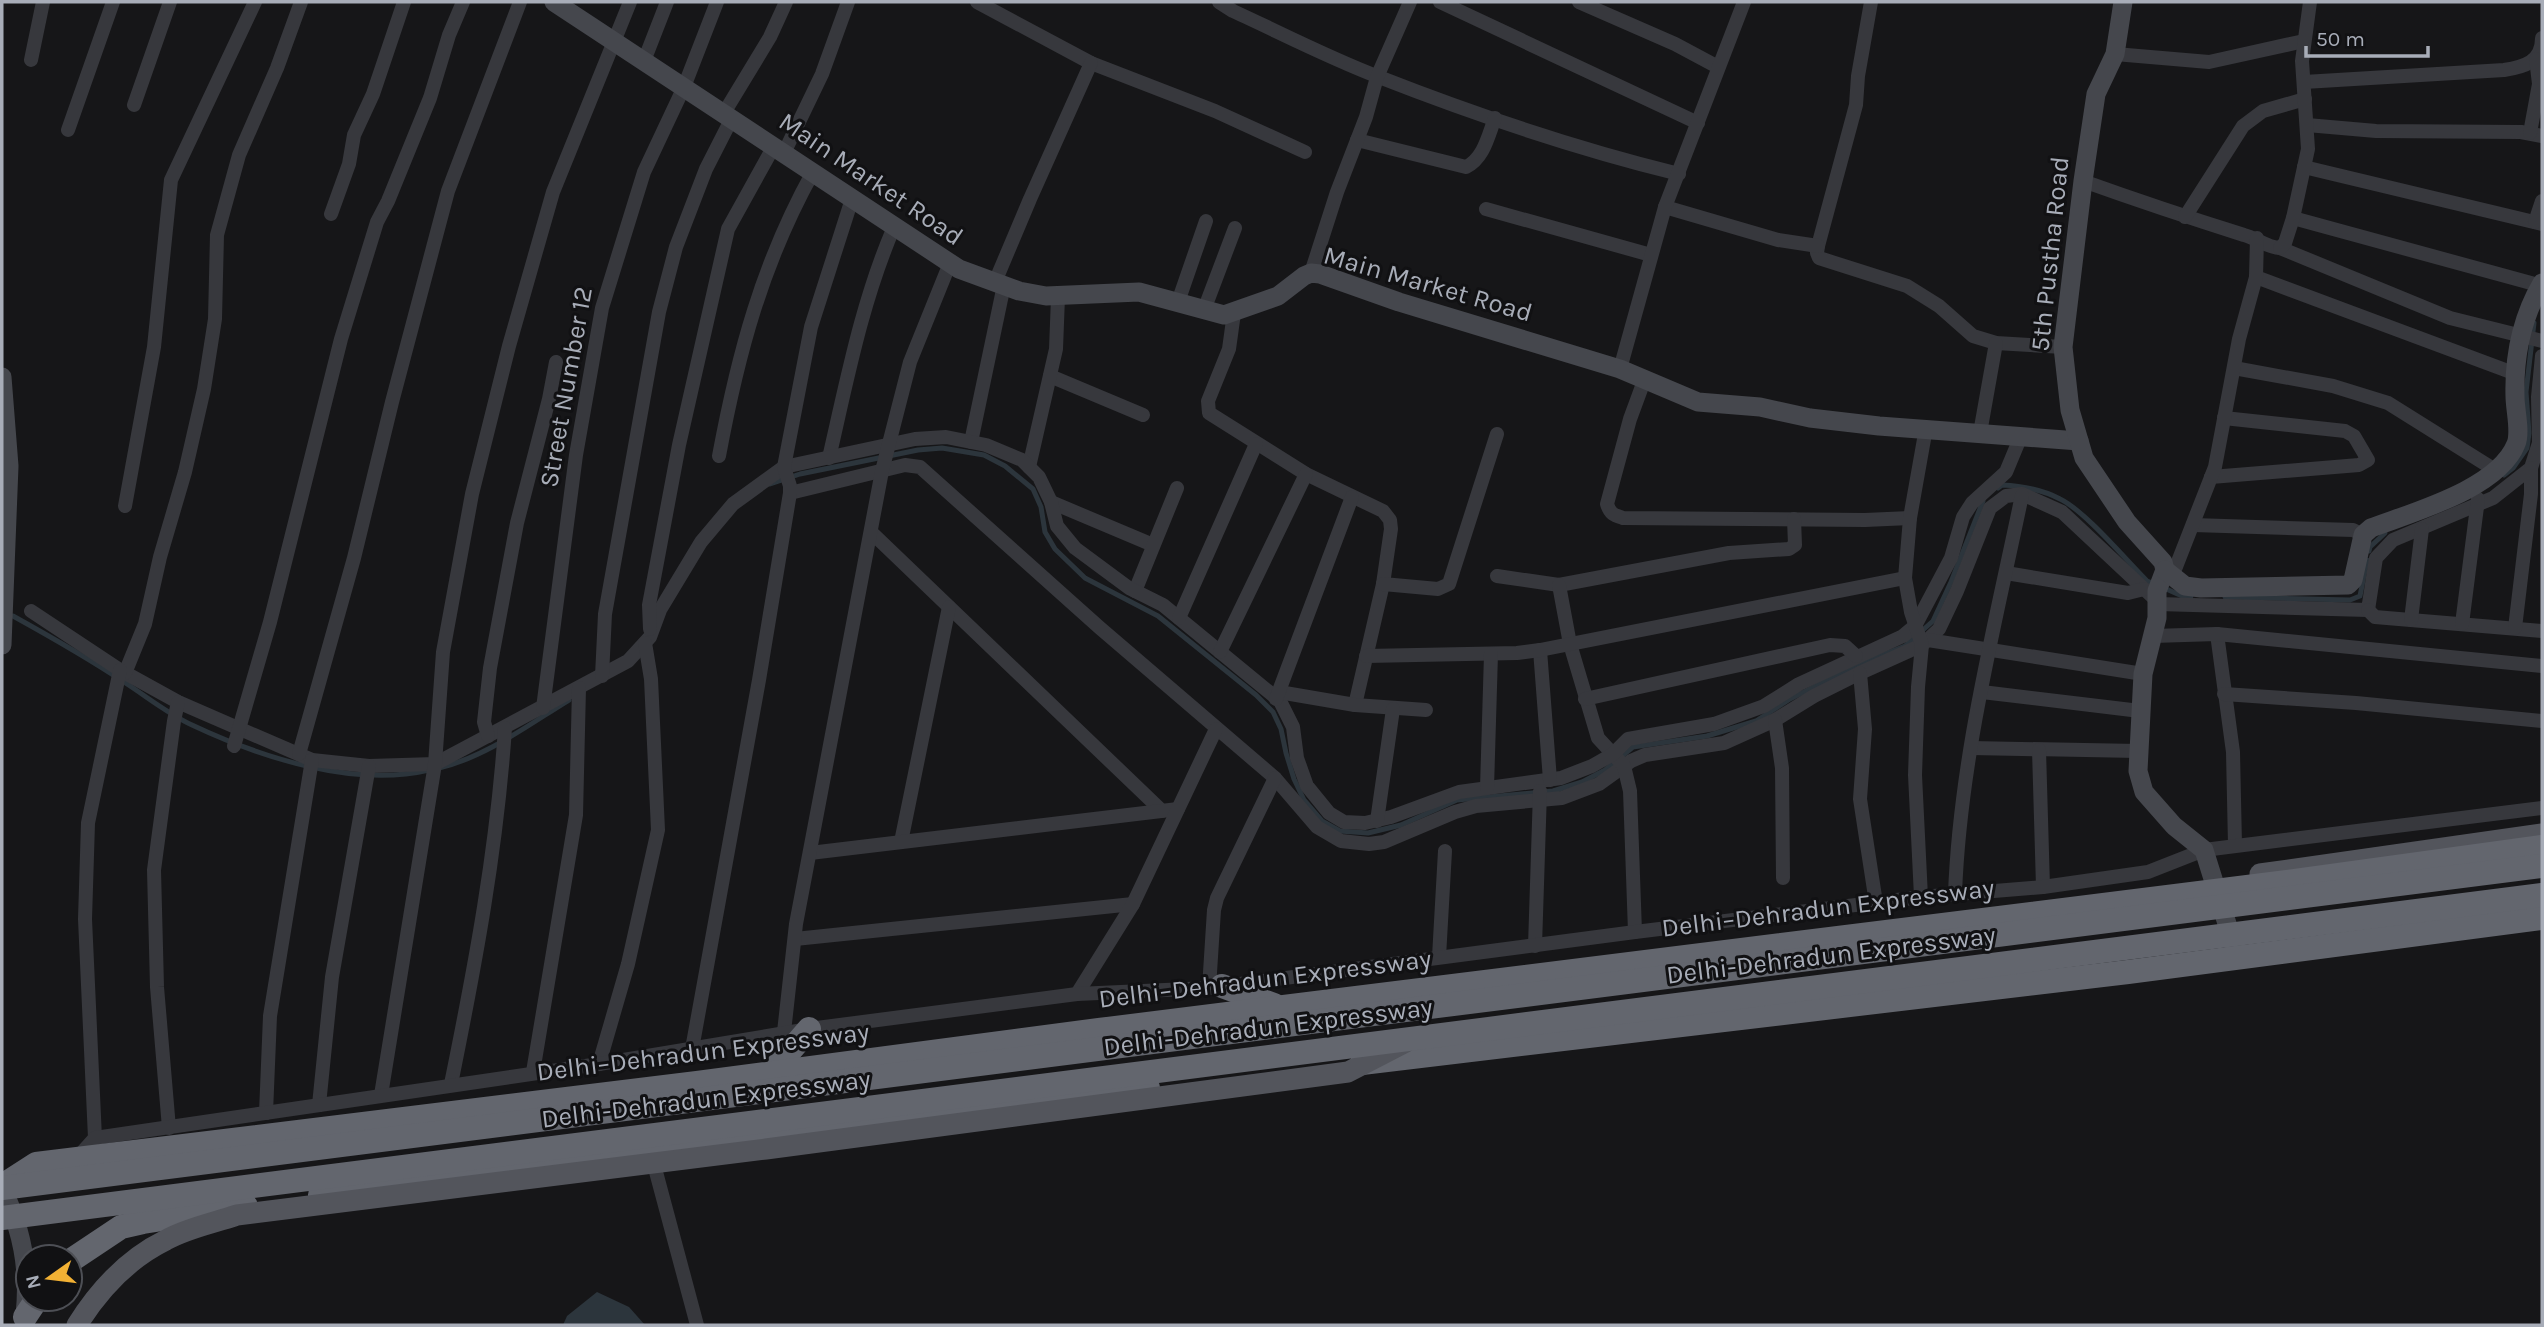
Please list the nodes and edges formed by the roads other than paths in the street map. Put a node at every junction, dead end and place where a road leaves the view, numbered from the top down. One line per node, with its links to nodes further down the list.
1 (43, 2): 29 (street)
2 (113, 2): 42 (street)
3 (170, 2): 37 (street)
4 (255, 2): 110 (street)
5 (302, 2): 148 (street)
6 (404, 2): 55 (street)
7 (463, 2): 166 (street)
8 (520, 2): 171 (street)
9 (631, 2): 26 (street)
10 (667, 2): 30 (street)
11 (717, 2): 35 (street, Street Number 12)
12 (786, 2): 38 (street)
13 (848, 2): 45 (street)
14 (976, 2): 31 (street)
15 (1219, 2): 33 (street)
16 (1410, 2): 33 (street)
17 (1440, 2): 40 (street)
18 (1579, 2): 32 (street)
19 (1744, 2): 32 (street)
20 (1871, 2): 63 (street)
21 (2123, 2): 27 (street, 5th Pustha Road)
22 (2310, 2): 25 (street)
23 (560, 4): 26 (street, Main Market Road)
24 (2542, 38): 28 (street)
25 (2304, 41): 27 (street); 34 (street)
26 (615, 43): 30 (street, Main Market Road); 172 (street)
27 (2115, 54): 50 (street, 5th Pustha Road)
28 (2536, 59): 34 (street); 43 (street)
29 (32, 60)
30 (644, 61): 35 (street, Main Market Road)
31 (1091, 63): 46 (street); 69 (street)
32 (1718, 67): 40 (street)
33 (1377, 77): 39 (street); 44 (street)
34 (2304, 82): 36 (street)
35 (684, 87): 38 (street, Main Market Road); 156 (street, Street Number 12)
36 (2305, 99): 41 (street); 56 (street)
37 (134, 105)
38 (728, 115): 45 (street, Main Market Road); 149 (street)
39 (1495, 118): 44 (street); 49 (street)
40 (1698, 122): 49 (street)
41 (2307, 125): 43 (street); 47 (street)
42 (68, 130)
43 (2536, 135)
44 (1357, 140): 67 (street)
45 (779, 150): 48 (street, Main Market Road); 138 (street)
46 (1305, 152)
47 (2304, 167): 57 (street); 59 (street)
48 (813, 173): 51 (street, Main Market Road); 96 (street)
49 (1679, 174): 53 (street)
50 (2083, 181): 56 (street); 77 (street, 5th Pustha Road)
51 (852, 199): 60 (street, Main Market Road); 104 (street)
52 (2542, 201): 59 (street)
53 (1665, 207): 63 (street); 65 (street)
54 (1486, 209): 65 (street)
55 (331, 214)
56 (2185, 217): 62 (street)
57 (2293, 218): 64 (street); 70 (street)
58 (1206, 221): 72 (street)
59 (2539, 223)
60 (894, 227): 66 (street, Main Market Road); 98 (street)
61 (1235, 228): 73 (street)
62 (2257, 238): 64 (street); 68 (street)
63 (1818, 246): 76 (street)
64 (2280, 248): 75 (street)
65 (1651, 255): 80 (street)
66 (950, 263): 69 (street, Main Market Road); 97 (street)
67 (1311, 273): 74 (street, Main Market Road); 80 (street, Main Market Road)
68 (2256, 277): 81 (street); 82 (street)
69 (1000, 284): 71 (street, Main Market Road); 93 (street)
70 (2542, 285): 75 (street)
71 (1058, 297): 72 (street, Main Market Road); 83 (street)
72 (1178, 302): 73 (street, Main Market Road)
73 (1204, 310): 74 (street, Main Market Road)
74 (1234, 313): 95 (street)
75 (2531, 338): 82 (street)
76 (1996, 343): 77 (street); 89 (street)
77 (2063, 347): 92 (street, 5th Pustha Road)
78 (2542, 356): 94 (street)
79 (556, 362): 164 (street)
80 (1620, 369): 85 (street, Main Market Road)
81 (2234, 369): 87 (street); 101 (street)
82 (2516, 374): 101 (street)
83 (1050, 376): 86 (street); 99 (street)
84 (2, 377): 137 (street)
85 (1644, 381): 88 (street, Main Market Road); 112 (street)
86 (1143, 415)
87 (2224, 418): 103 (street); 103 (street)
88 (1926, 428): 89 (street, Main Market Road); 111 (street)
89 (1980, 433): 91 (street, Main Market Road)
90 (1496, 434): 121 (street)
91 (2021, 436): 92 (street, Main Market Road); 134 (street)
92 (2079, 441): 123 (street, 5th Pustha Road)
93 (971, 442): 97 (street); 99 (street)
94 (2541, 443): 100 (street)
95 (1256, 444): 102 (street); 128 (street)
96 (719, 456)
97 (886, 457): 98 (street); 104 (street); 115 (street); 163 (street)
98 (829, 458): 104 (street)
99 (1029, 467): 109 (street)
100 (2531, 468): 106 (street); 131 (street)
101 (2495, 470): 106 (street)
102 (1306, 474): 108 (street); 141 (street)
103 (2211, 477): 113 (street)
104 (787, 480): 138 (street); 210 (street)
105 (1177, 488): 117 (street)
106 (2476, 494): 114 (street); 116 (street); 130 (street)
107 (2022, 495): 118 (street); 123 (street); 134 (street)
108 (1352, 496): 121 (street); 153 (street)
109 (1051, 502): 117 (street); 124 (street)
110 (125, 506)
111 (1910, 518): 112 (street); 120 (street)
112 (1794, 519): 122 (street)
113 (2193, 526): 116 (street); 123 (street)
114 (2423, 529): 126 (street); 129 (street)
115 (870, 532): 125 (street); 187 (street)
116 (2363, 536): 123 (street)
117 (1153, 545): 124 (street)
118 (2006, 573): 123 (street); 140 (street)
119 (1497, 576): 122 (street)
120 (1905, 578): 134 (street); 136 (street)
121 (1383, 584): 143 (street)
122 (1559, 585): 136 (street)
123 (2159, 587): 126 (street); 135 (street)
124 (1135, 590): 128 (street)
125 (949, 607): 179 (street); 182 (street)
126 (2368, 610): 129 (street)
127 (32, 611): 148 (street)
128 (1179, 618): 141 (street)
129 (2411, 620): 130 (street)
130 (2462, 624): 131 (street)
131 (2515, 628): 132 (street)
132 (2542, 631)
133 (2217, 634): 135 (street); 145 (street); 152 (street)
134 (1921, 636): 140 (street); 144 (street); 146 (street); 194 (street)
135 (2153, 636): 147 (street)
136 (1570, 644): 139 (street); 154 (street)
137 (2, 646)
138 (647, 646): 149 (street); 211 (street)
139 (1540, 650): 142 (street); 176 (street)
140 (1990, 650): 147 (street); 150 (street)
141 (1220, 652): 153 (street)
142 (1491, 654): 143 (street); 175 (street)
143 (1366, 656): 155 (street)
144 (1856, 656): 154 (street); 170 (street)
145 (2542, 666)
146 (1860, 673): 161 (street); 195 (street)
147 (2143, 674): 160 (street)
148 (120, 675): 159 (street); 220 (street)
149 (602, 676): 151 (street)
150 (1982, 692): 160 (street); 167 (street)
151 (579, 693): 156 (street); 213 (street)
152 (2224, 694): 162 (street); 183 (street)
153 (1278, 695): 155 (street); 180 (street)
154 (1585, 699): 170 (street)
155 (1355, 705): 157 (street)
156 (543, 708): 165 (street)
157 (1393, 709): 158 (street); 180 (street)
158 (1426, 710)
159 (176, 711): 166 (street); 219 (street)
160 (2140, 711): 169 (street)
161 (1774, 720): 170 (street); 189 (street)
162 (2542, 721)
163 (1216, 729): 174 (street); 178 (street)
164 (488, 736): 165 (street); 172 (street)
165 (505, 736): 215 (street)
166 (237, 738): 171 (street)
167 (1971, 748): 168 (street); 192 (street)
168 (2039, 750): 169 (street); 191 (street)
169 (2138, 751): 185 (street)
170 (1618, 760): 176 (street); 176 (street); 198 (street)
171 (308, 762): 173 (street); 218 (street)
172 (434, 768): 173 (street); 216 (street)
173 (368, 772): 217 (street)
174 (1275, 778): 176 (street); 203 (street)
175 (1487, 788): 176 (street); 180 (street)
176 (1542, 789): 200 (street)
177 (2542, 808): 183 (street)
178 (1178, 809): 179 (street); 196 (street)
179 (1162, 811): 182 (street)
180 (1377, 821)
181 (2542, 834): 190 (main road)
182 (901, 842): 187 (street)
183 (2235, 845): 185 (street)
184 (2542, 847): 190 (highway, Delhi–Dehradun Expressway)
185 (2204, 850): 190 (street); 191 (street)
186 (1445, 851): 201 (street)
187 (810, 853): 199 (street)
188 (2542, 866): 223 (highway, Delhi-Dehradun Expressway, bridge)
189 (1783, 878)
190 (2215, 885): 202 (street); 205 (highway, Delhi–Dehradun Expressway)
191 (2043, 887): 192 (street)
192 (1955, 894): 194 (street)
193 (2542, 895): 209 (highway, Delhi-Dehradun Expressway, bridge)
194 (1921, 897): 195 (street)
195 (1876, 902): 198 (street)
196 (1133, 904): 199 (street); 204 (street)
197 (2542, 918): 202 (highway)
198 (1634, 932): 200 (street)
199 (795, 939): 208 (street)
200 (1535, 946): 201 (street)
201 (1438, 957): 203 (street)
202 (2238, 957): 212 (highway)
203 (1216, 987): 204 (street); 206 (highway)
204 (1077, 994): 207 (street)
205 (1336, 1000): 206 (highway, Delhi–Dehradun Expressway); 212 (highway)
206 (1280, 1007): 214 (highway, Delhi–Dehradun Expressway)
207 (809, 1029): 208 (street); 214 (highway)
208 (783, 1032): 210 (street)
209 (1411, 1040): 224 (highway, Delhi-Dehradun Expressway, bridge); 227 (main road, bridge)
210 (692, 1049): 211 (street)
211 (599, 1064): 213 (street)
212 (1344, 1066): 221 (highway)
213 (533, 1072): 215 (street)
214 (771, 1073): 222 (highway, Delhi–Dehradun Expressway)
215 (451, 1084): 216 (street)
216 (381, 1095): 217 (street)
217 (320, 1105): 218 (street)
218 (266, 1113): 219 (street)
219 (169, 1128): 220 (street)
220 (95, 1139): 222 (street)
221 (651, 1152): 225 (highway); 228 (street)
222 (77, 1158): 223 (highway, Delhi–Dehradun Expressway)
223 (2, 1187): 226 (street)
224 (2, 1218)
225 (84, 1252)
226 (29, 1314)
227 (77, 1325)
228 (697, 1325)

